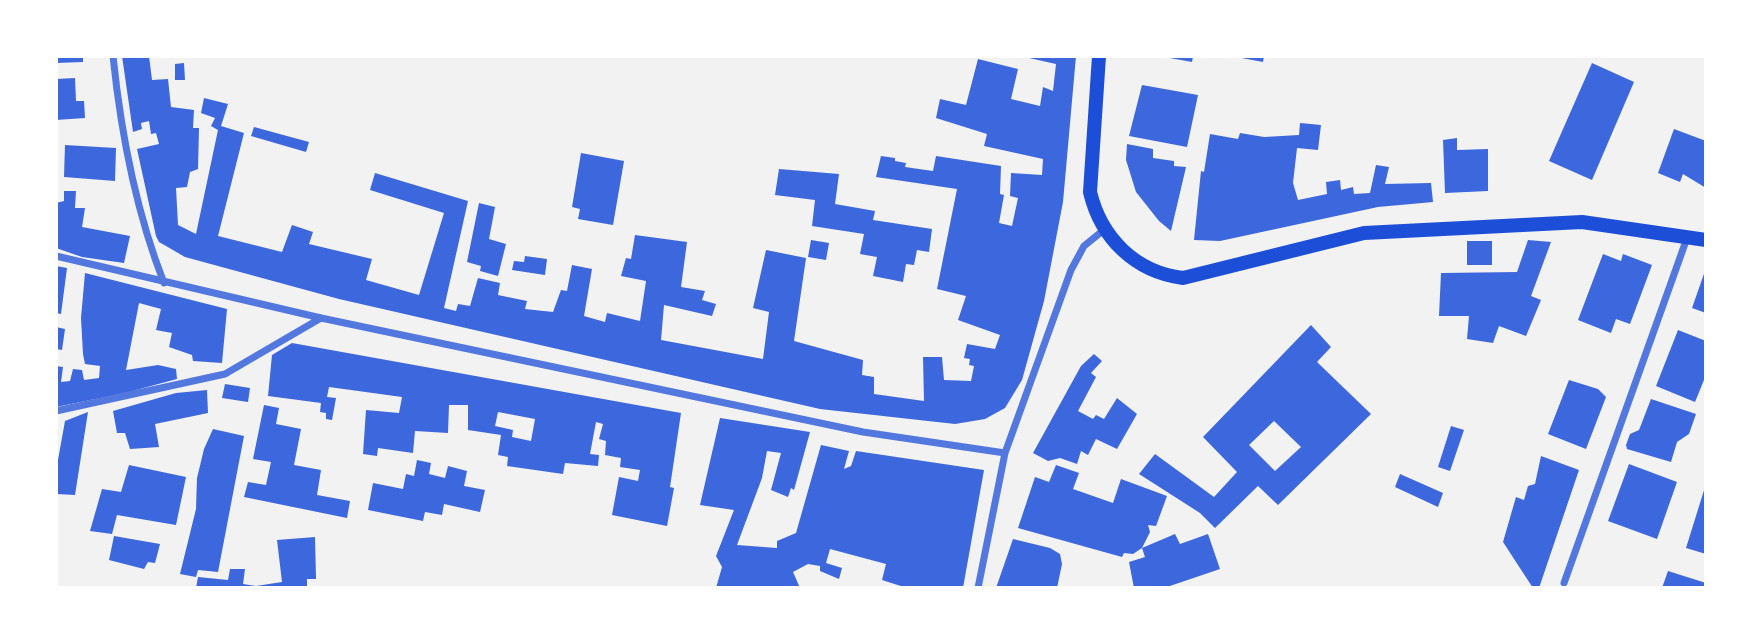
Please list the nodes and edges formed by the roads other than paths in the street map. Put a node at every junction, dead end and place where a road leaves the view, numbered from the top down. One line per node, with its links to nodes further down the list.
1 (113, 56): 8 (street)
2 (1099, 56): 3 (street); 4 (main road)
3 (1110, 56)
4 (1105, 229): 5 (main road); 11 (street)
5 (1687, 238): 6 (main road); 12 (street)
6 (1706, 240)
7 (56, 256): 8 (street)
8 (164, 283): 9 (street)
9 (321, 318): 10 (street); 11 (street)
10 (56, 411)
11 (1004, 453): 13 (street)
12 (1564, 583)
13 (978, 588)

